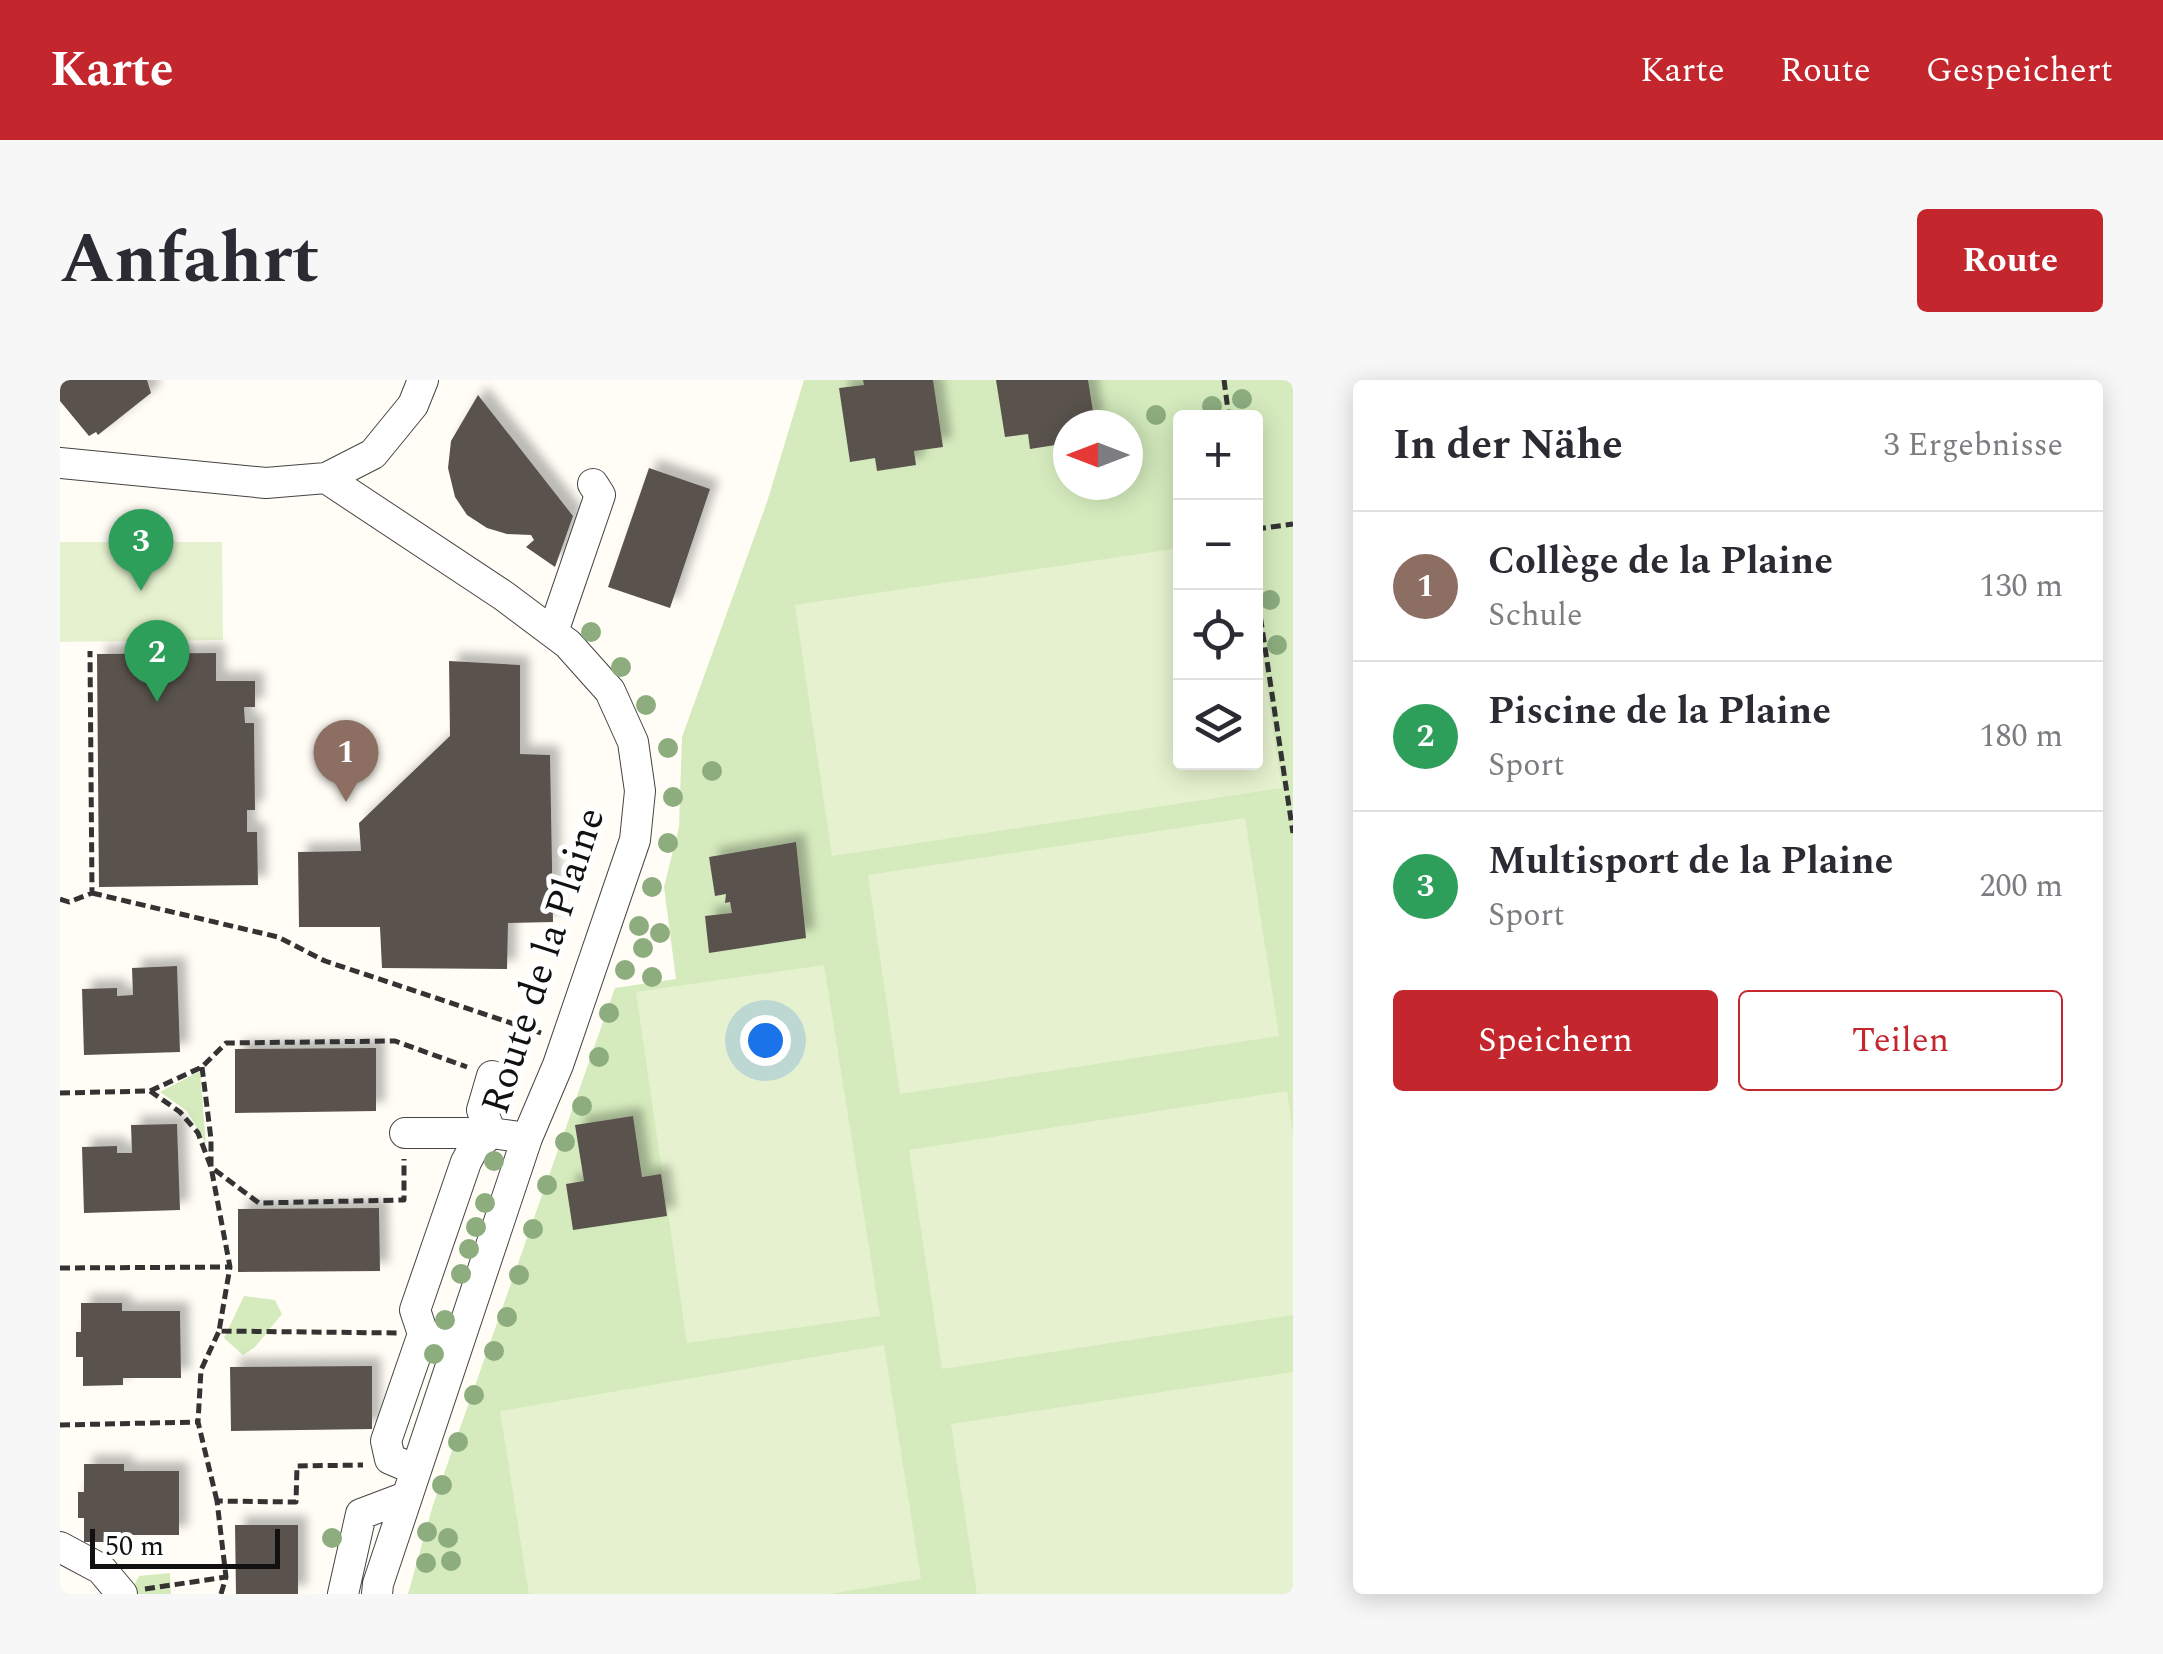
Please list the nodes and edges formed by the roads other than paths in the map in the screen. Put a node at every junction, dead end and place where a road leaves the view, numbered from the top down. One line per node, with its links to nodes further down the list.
1 (422, 380): 3 (street)
2 (60, 463): 3 (street)
3 (326, 478): 5 (street, Route de la Plaine)
4 (593, 484): 5 (street)
5 (552, 632): 8 (street, Route de la Plaine)
6 (492, 1076): 7 (street)
7 (491, 1132): 8 (street); 9 (street); 10 (street)
8 (527, 1138): 11 (street, Route de la Plaine)
9 (404, 1142)
10 (424, 1334): 11 (street); 12 (street)
11 (458, 1346): 12 (street, Route de la Plaine)
12 (404, 1475): 15 (street); 16 (street, Route de la Plaine)
13 (60, 1547): 14 (street)
14 (121, 1594)
15 (344, 1594)
16 (378, 1594)

